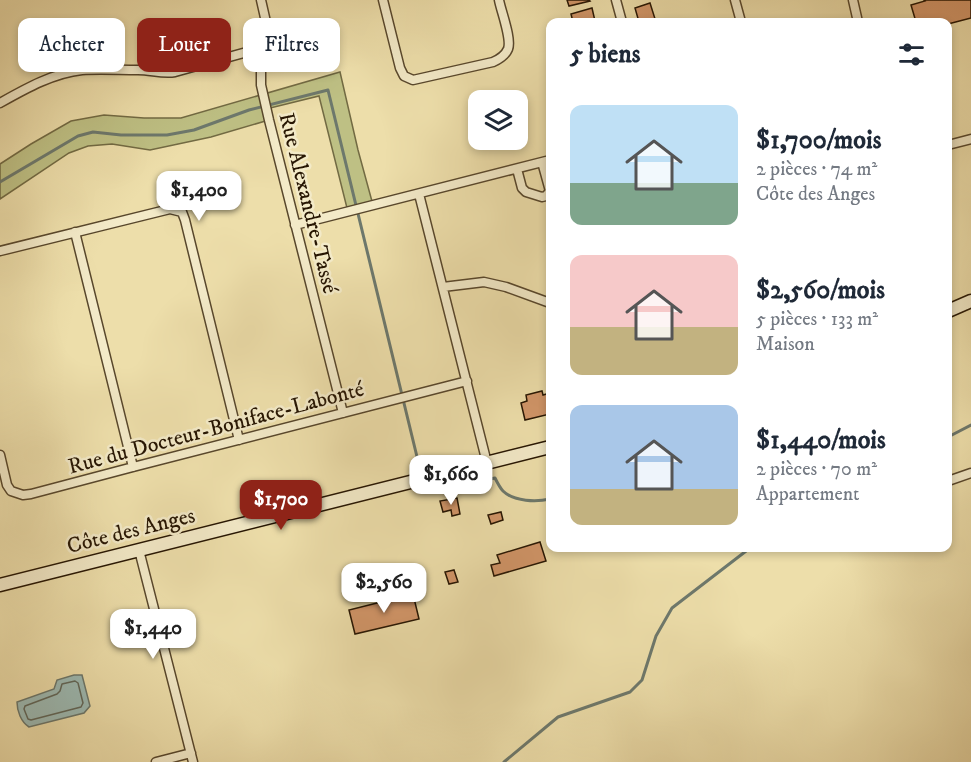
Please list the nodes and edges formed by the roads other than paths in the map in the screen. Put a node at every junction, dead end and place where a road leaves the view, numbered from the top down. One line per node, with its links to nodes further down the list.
1 (261, 0): 7 (street, Rue Alexandre-Tassé)
2 (383, 0): 3 (street)
3 (499, 0)
4 (616, 0): 8 (street)
5 (735, 0): 9 (street)
6 (853, 0): 10 (street)
7 (265, 18)
8 (621, 18)
9 (740, 18)
10 (857, 18)
11 (243, 53): 13 (street)
12 (261, 72): 20 (street, Rue Alexandre-Tassé)
13 (0, 103)
14 (971, 139): 15 (street)
15 (952, 144)
16 (546, 161): 17 (street)
17 (517, 169): 18 (street); 19 (street)
18 (419, 194): 20 (street); 23 (street)
19 (546, 196)
20 (295, 225): 28 (street, Rue Alexandre-Tassé)
21 (75, 232): 22 (street); 29 (street); 33 (street)
22 (0, 251)
23 (443, 287): 25 (street); 27 (street)
24 (971, 301): 26 (street)
25 (546, 302)
26 (952, 309)
27 (467, 381): 28 (street, Rue du Docteur-Boniface-Labonté); 32 (street)
28 (343, 413): 29 (street, Rue du Docteur-Boniface-Labonté)
29 (239, 440): 33 (street, Rue du Docteur-Boniface-Labonté)
30 (546, 448): 32 (street, Côte des Anges)
31 (0, 455): 33 (street, Rue du Docteur-Boniface-Labonté)
32 (487, 463): 36 (street, Côte des Anges)
33 (133, 467)
34 (971, 473): 35 (street)
35 (952, 480)
36 (139, 550): 37 (street, Côte des Anges); 38 (street)
37 (0, 585)
38 (192, 758): 39 (street)
39 (156, 762)

